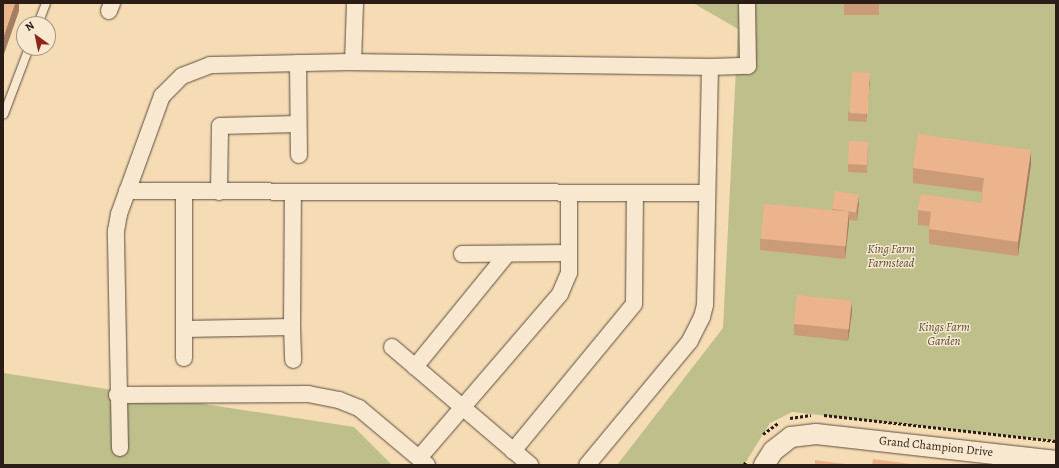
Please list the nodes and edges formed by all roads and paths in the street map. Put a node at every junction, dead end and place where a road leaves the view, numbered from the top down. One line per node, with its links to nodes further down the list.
1 (46, 3): 4 (lane)
2 (355, 3): 6 (street)
3 (747, 3): 8 (street)
4 (41, 16)
5 (26, 56): 9 (lane)
6 (353, 62): 7 (street); 8 (street)
7 (298, 63): 10 (street); 12 (street)
8 (710, 67): 18 (street)
9 (4, 114)
10 (298, 124): 11 (street); 14 (street)
11 (299, 155)
12 (127, 191): 13 (street); 28 (street)
13 (184, 192): 14 (street); 23 (street)
14 (218, 192): 15 (street)
15 (293, 192): 16 (street); 22 (street)
16 (569, 193): 17 (street); 19 (street)
17 (635, 193): 18 (street); 31 (street)
18 (707, 193): 35 (street)
19 (569, 253): 21 (street); 29 (street)
20 (462, 254): 21 (street)
21 (507, 254): 27 (street)
22 (292, 327): 23 (street); 26 (street)
23 (184, 329): 25 (street)
24 (392, 347): 27 (street)
25 (184, 358)
26 (293, 360)
27 (415, 367): 29 (street)
28 (117, 395): 30 (street); 33 (street)
29 (462, 408): 31 (street); 33 (street)
30 (120, 448)
31 (513, 451): 34 (street)
32 (1056, 461): 36 (street, Grand Champion Drive)
33 (423, 462)
34 (530, 465)
35 (587, 465)
36 (764, 465)

